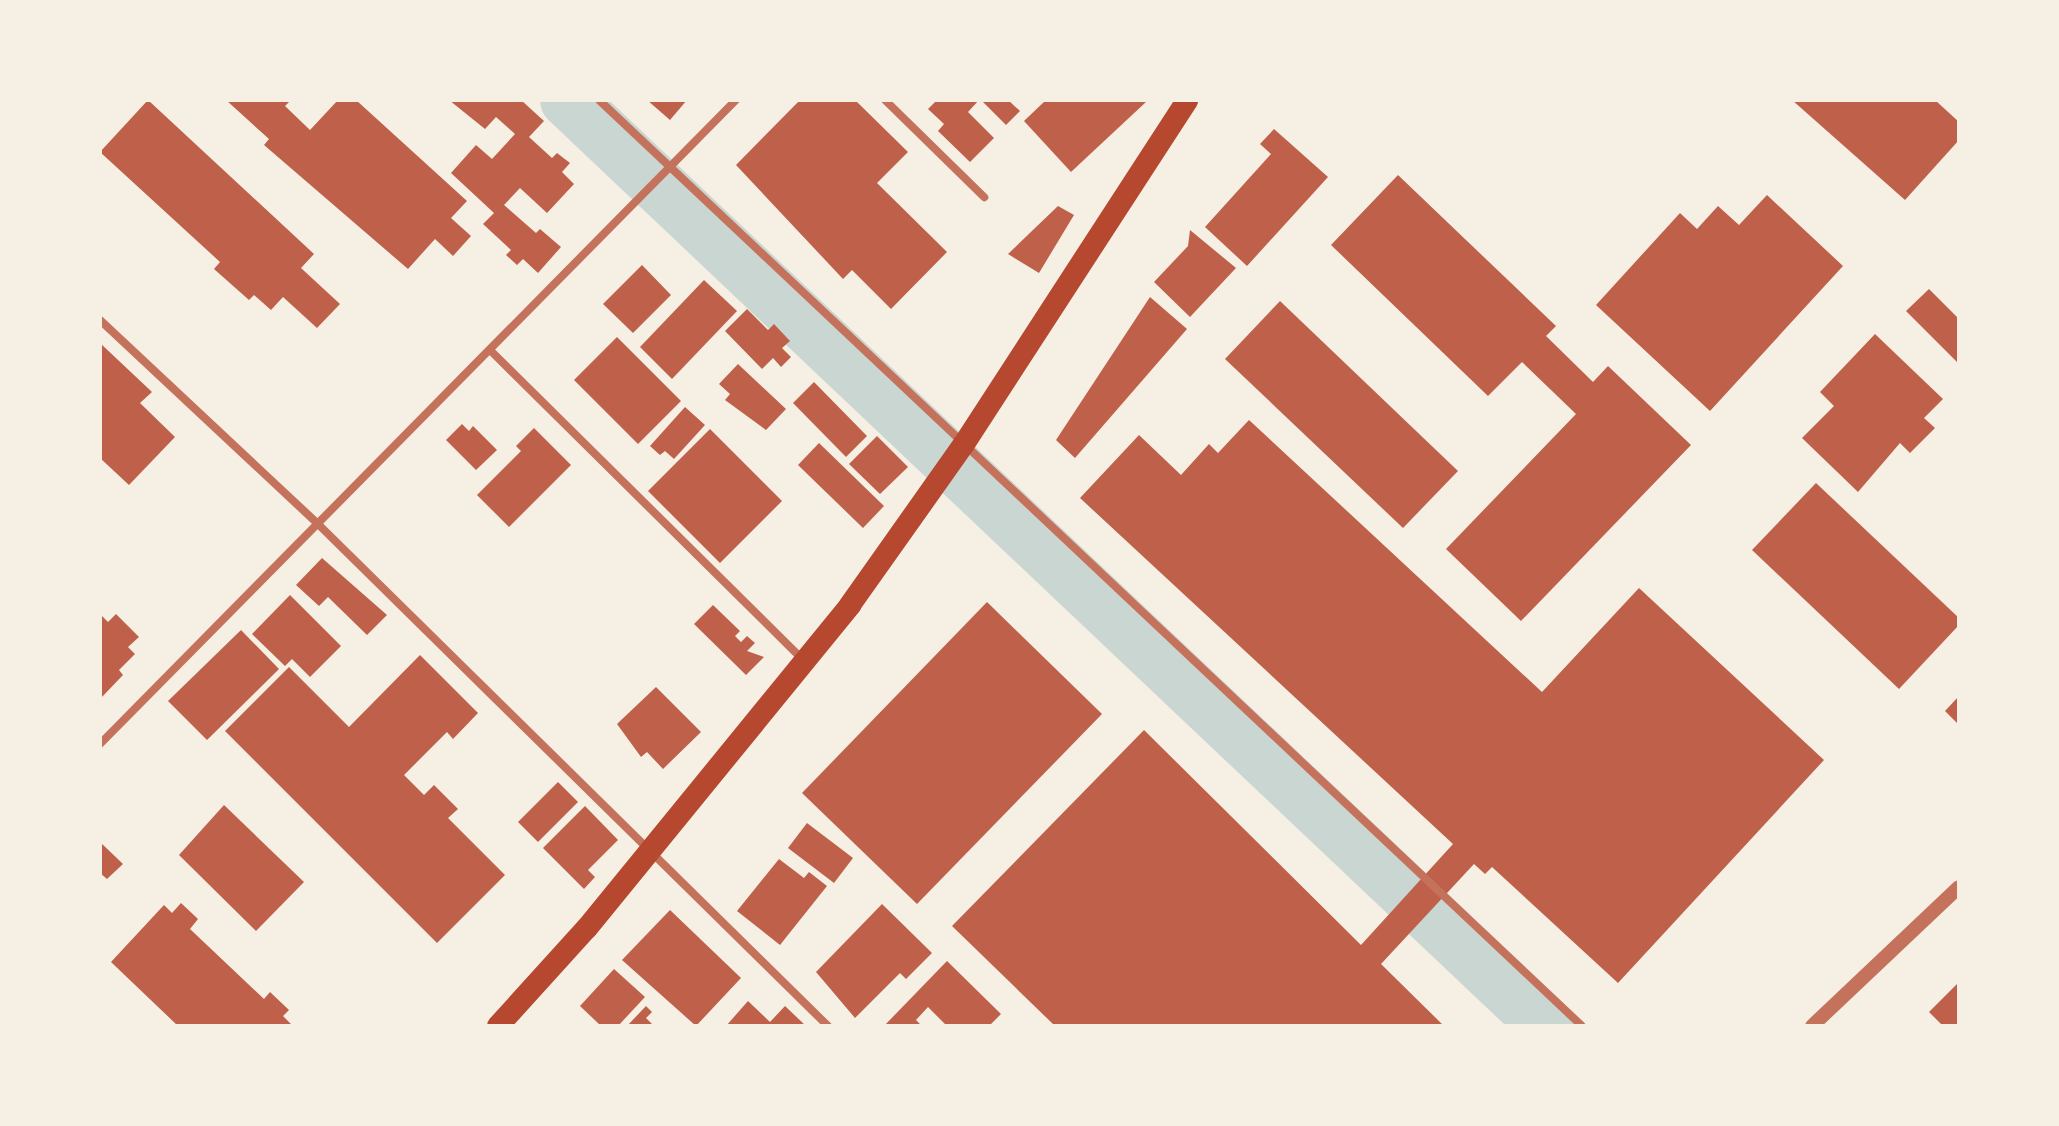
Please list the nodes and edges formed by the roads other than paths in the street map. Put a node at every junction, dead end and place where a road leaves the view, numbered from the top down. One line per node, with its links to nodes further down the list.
1 (599, 100): 5 (street)
2 (736, 100): 5 (street)
3 (885, 100): 6 (street)
4 (1187, 100): 9 (highway)
5 (673, 169): 8 (street); 9 (street)
6 (984, 197)
7 (100, 320): 10 (street)
8 (492, 352): 10 (street); 11 (street)
9 (956, 455): 11 (highway); 17 (street)
10 (320, 526): 12 (street); 13 (street)
11 (805, 662): 13 (highway)
12 (100, 744)
13 (650, 851): 15 (highway); 16 (street)
14 (1959, 887): 18 (street)
15 (498, 1026)
16 (828, 1026)
17 (1582, 1026)
18 (1812, 1026)

